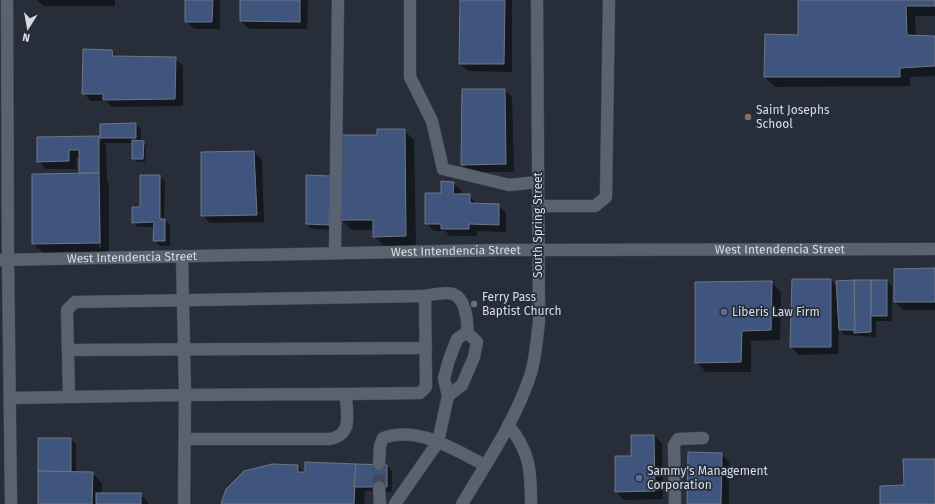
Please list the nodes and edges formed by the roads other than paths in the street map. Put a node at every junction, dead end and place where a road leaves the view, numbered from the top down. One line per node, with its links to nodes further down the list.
1 (7, 0): 12 (street)
2 (338, 0): 10 (street)
3 (410, 0): 6 (street)
4 (537, 0): 6 (street, South Spring Street)
5 (609, 0): 7 (street)
6 (538, 182): 7 (street, South Spring Street)
7 (538, 206): 9 (street, South Spring Street)
8 (935, 249): 9 (street, West Intendencia Street)
9 (538, 250): 10 (street, West Intendencia Street); 24 (street, South Spring Street)
10 (335, 253): 11 (street, West Intendencia Street)
11 (182, 256): 12 (street, West Intendencia Street); 14 (street)
12 (4, 260): 23 (street)
13 (425, 296): 14 (street); 15 (street); 16 (street)
14 (183, 301): 17 (street); 18 (street)
15 (467, 332): 21 (street); 21 (street)
16 (426, 348): 17 (street); 19 (street)
17 (184, 349): 18 (street); 20 (street)
18 (68, 350): 22 (street)
19 (346, 394): 20 (street); 26 (street)
20 (185, 395): 22 (street); 26 (street)
21 (448, 396): 27 (street)
22 (69, 397): 23 (street)
23 (10, 398): 31 (street)
24 (508, 425): 29 (street, South Spring Street); 36 (street)
25 (703, 438): 37 (street)
26 (185, 439): 32 (street)
27 (438, 442): 28 (street); 29 (street); 34 (street)
28 (379, 464)
29 (485, 465): 35 (street, South Spring Street)
30 (379, 487): 33 (street)
31 (11, 504)
32 (184, 504)
33 (380, 504)
34 (394, 504)
35 (462, 504)
36 (531, 504)
37 (675, 504)

